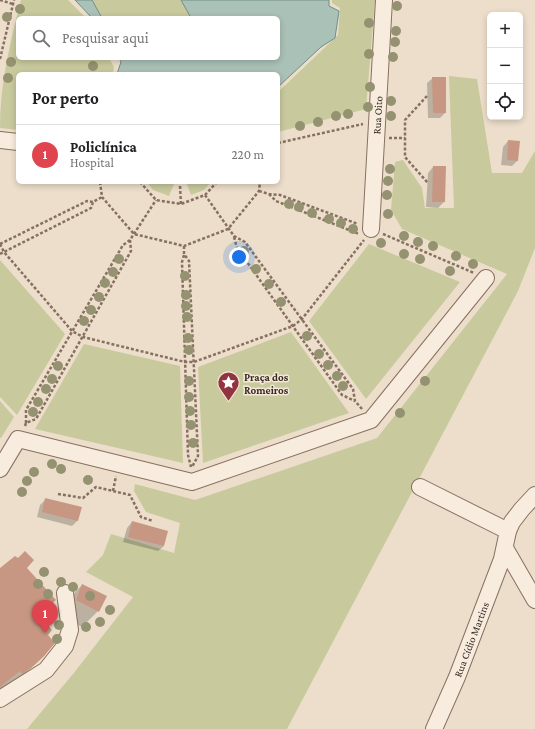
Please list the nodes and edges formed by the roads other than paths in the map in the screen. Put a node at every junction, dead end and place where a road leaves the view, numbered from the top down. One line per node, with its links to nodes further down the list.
1 (384, 0): 4 (street, Rua Oito)
2 (0, 140): 3 (street)
3 (16, 142)
4 (369, 233)
5 (486, 278): 6 (street)
6 (0, 470)
7 (420, 487): 9 (street)
8 (535, 495): 9 (street)
9 (508, 531): 10 (street, Rua Cídio Martins)
10 (505, 548): 12 (street); 14 (street, Rua Cídio Martins)
11 (65, 593): 13 (street)
12 (535, 600)
13 (0, 698)
14 (434, 729)

